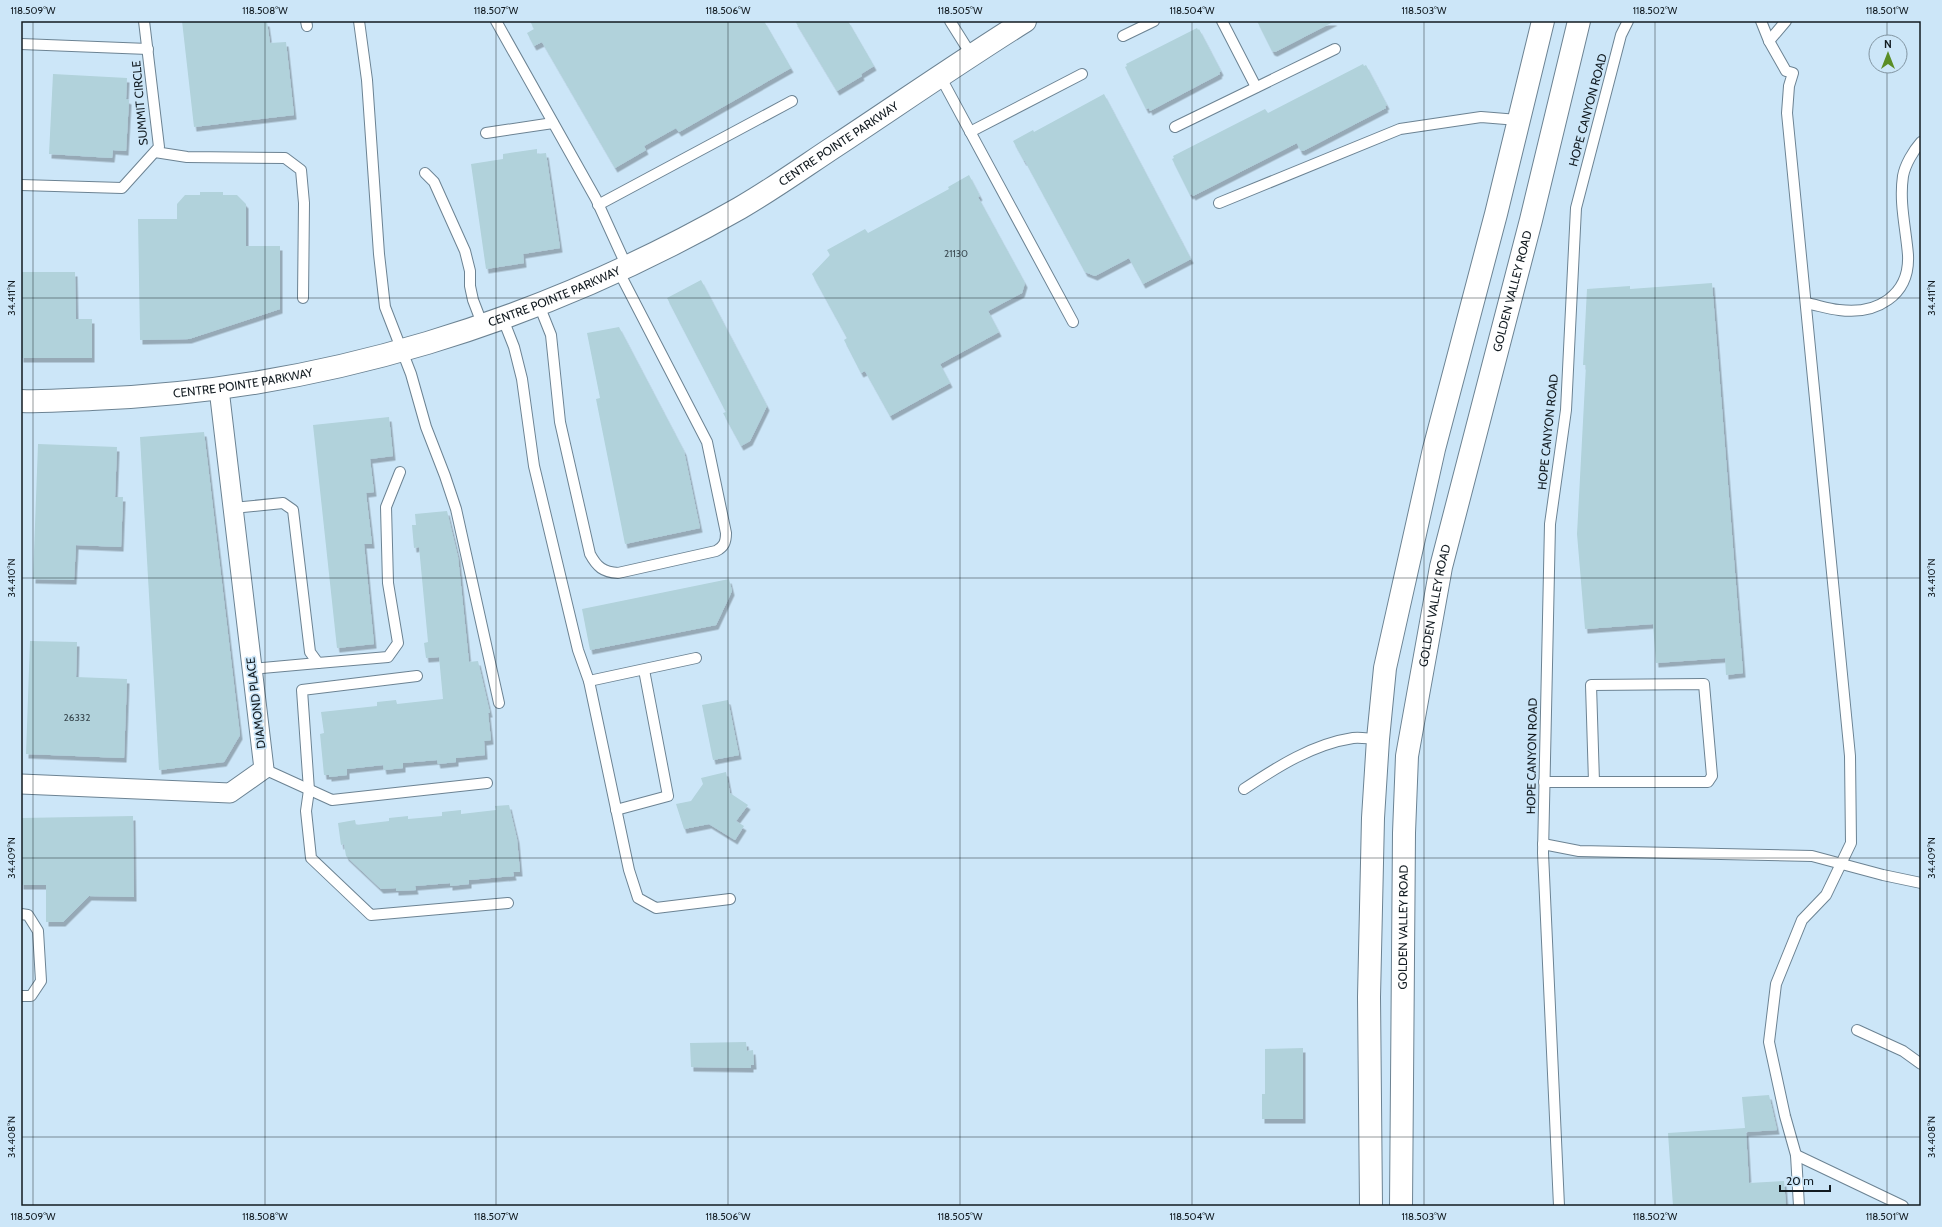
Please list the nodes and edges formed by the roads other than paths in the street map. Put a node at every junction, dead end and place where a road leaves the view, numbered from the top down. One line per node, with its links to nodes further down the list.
1 (144, 21): 16 (lane, SUMMIT CIRCLE)
2 (358, 21): 41 (lane)
3 (496, 21): 24 (lane)
4 (950, 21): 18 (lane)
5 (1025, 21): 18 (main road, CENTRE POINTE PARKWAY)
6 (1154, 21): 13 (lane)
7 (1222, 21): 21 (lane)
8 (1543, 21): 23 (main road)
9 (1579, 21): 73 (main road, GOLDEN VALLEY ROAD)
10 (1628, 21): 55 (lane, HOPE CANYON ROAD)
11 (1761, 21): 14 (lane)
12 (1786, 21): 14 (lane)
13 (1123, 36)
14 (1769, 41): 36 (lane)
15 (21, 44): 16 (lane)
16 (148, 49): 29 (lane, SUMMIT CIRCLE)
17 (1335, 49): 21 (lane)
18 (972, 56): 20 (main road, CENTRE POINTE PARKWAY)
19 (1082, 74): 26 (lane)
20 (940, 76): 26 (lane); 34 (main road, CENTRE POINTE PARKWAY)
21 (1256, 87): 25 (lane)
22 (792, 100): 33 (lane)
23 (1518, 120): 32 (lane); 53 (main road)
24 (553, 123): 27 (lane); 33 (lane)
25 (1175, 127)
26 (970, 132): 39 (lane)
27 (486, 133)
28 (1921, 142): 36 (lane)
29 (155, 152): 31 (lane, SUMMIT CIRCLE); 35 (lane)
30 (425, 173): 40 (lane)
31 (21, 185)
32 (1220, 203)
33 (598, 205): 34 (lane)
34 (623, 270): 37 (main road, CENTRE POINTE PARKWAY); 37 (lane)
35 (303, 298)
36 (1806, 303): 63 (lane)
37 (539, 305): 38 (main road, CENTRE POINTE PARKWAY)
38 (503, 319): 40 (main road, CENTRE POINTE PARKWAY); 51 (lane)
39 (1072, 322)
40 (483, 326): 41 (main road, CENTRE POINTE PARKWAY)
41 (401, 351): 42 (main road, CENTRE POINTE PARKWAY); 52 (lane)
42 (219, 389): 43 (main road, CENTRE POINTE PARKWAY); 45 (street, DIAMOND PLACE)
43 (21, 401)
44 (400, 472): 47 (lane)
45 (233, 508): 47 (lane); 48 (street, DIAMOND PLACE)
46 (696, 658): 49 (lane)
47 (318, 663): 48 (lane)
48 (252, 669): 54 (street, DIAMOND PLACE)
49 (644, 670): 51 (lane); 61 (lane)
50 (417, 676): 60 (lane)
51 (588, 681): 61 (lane)
52 (499, 703)
53 (1378, 739): 59 (lane); 72 (main road)
54 (264, 769): 58 (street); 60 (lane)
55 (1544, 782): 56 (lane); 62 (lane, HOPE CANYON ROAD)
56 (1594, 782): 56 (lane)
57 (487, 783): 60 (lane)
58 (21, 784)
59 (1244, 789)
60 (309, 790): 66 (lane)
61 (616, 810): 65 (lane)
62 (1543, 849): 63 (lane); 74 (lane, HOPE CANYON ROAD)
63 (1841, 863): 64 (lane); 71 (lane)
64 (1921, 883)
65 (730, 899)
66 (508, 904)
67 (21, 914): 68 (lane)
68 (21, 996)
69 (1857, 1030): 70 (lane)
70 (1921, 1064)
71 (1796, 1156): 75 (lane); 76 (lane)
72 (1371, 1206)
73 (1401, 1206)
74 (1559, 1206)
75 (1799, 1206)
76 (1903, 1206)

